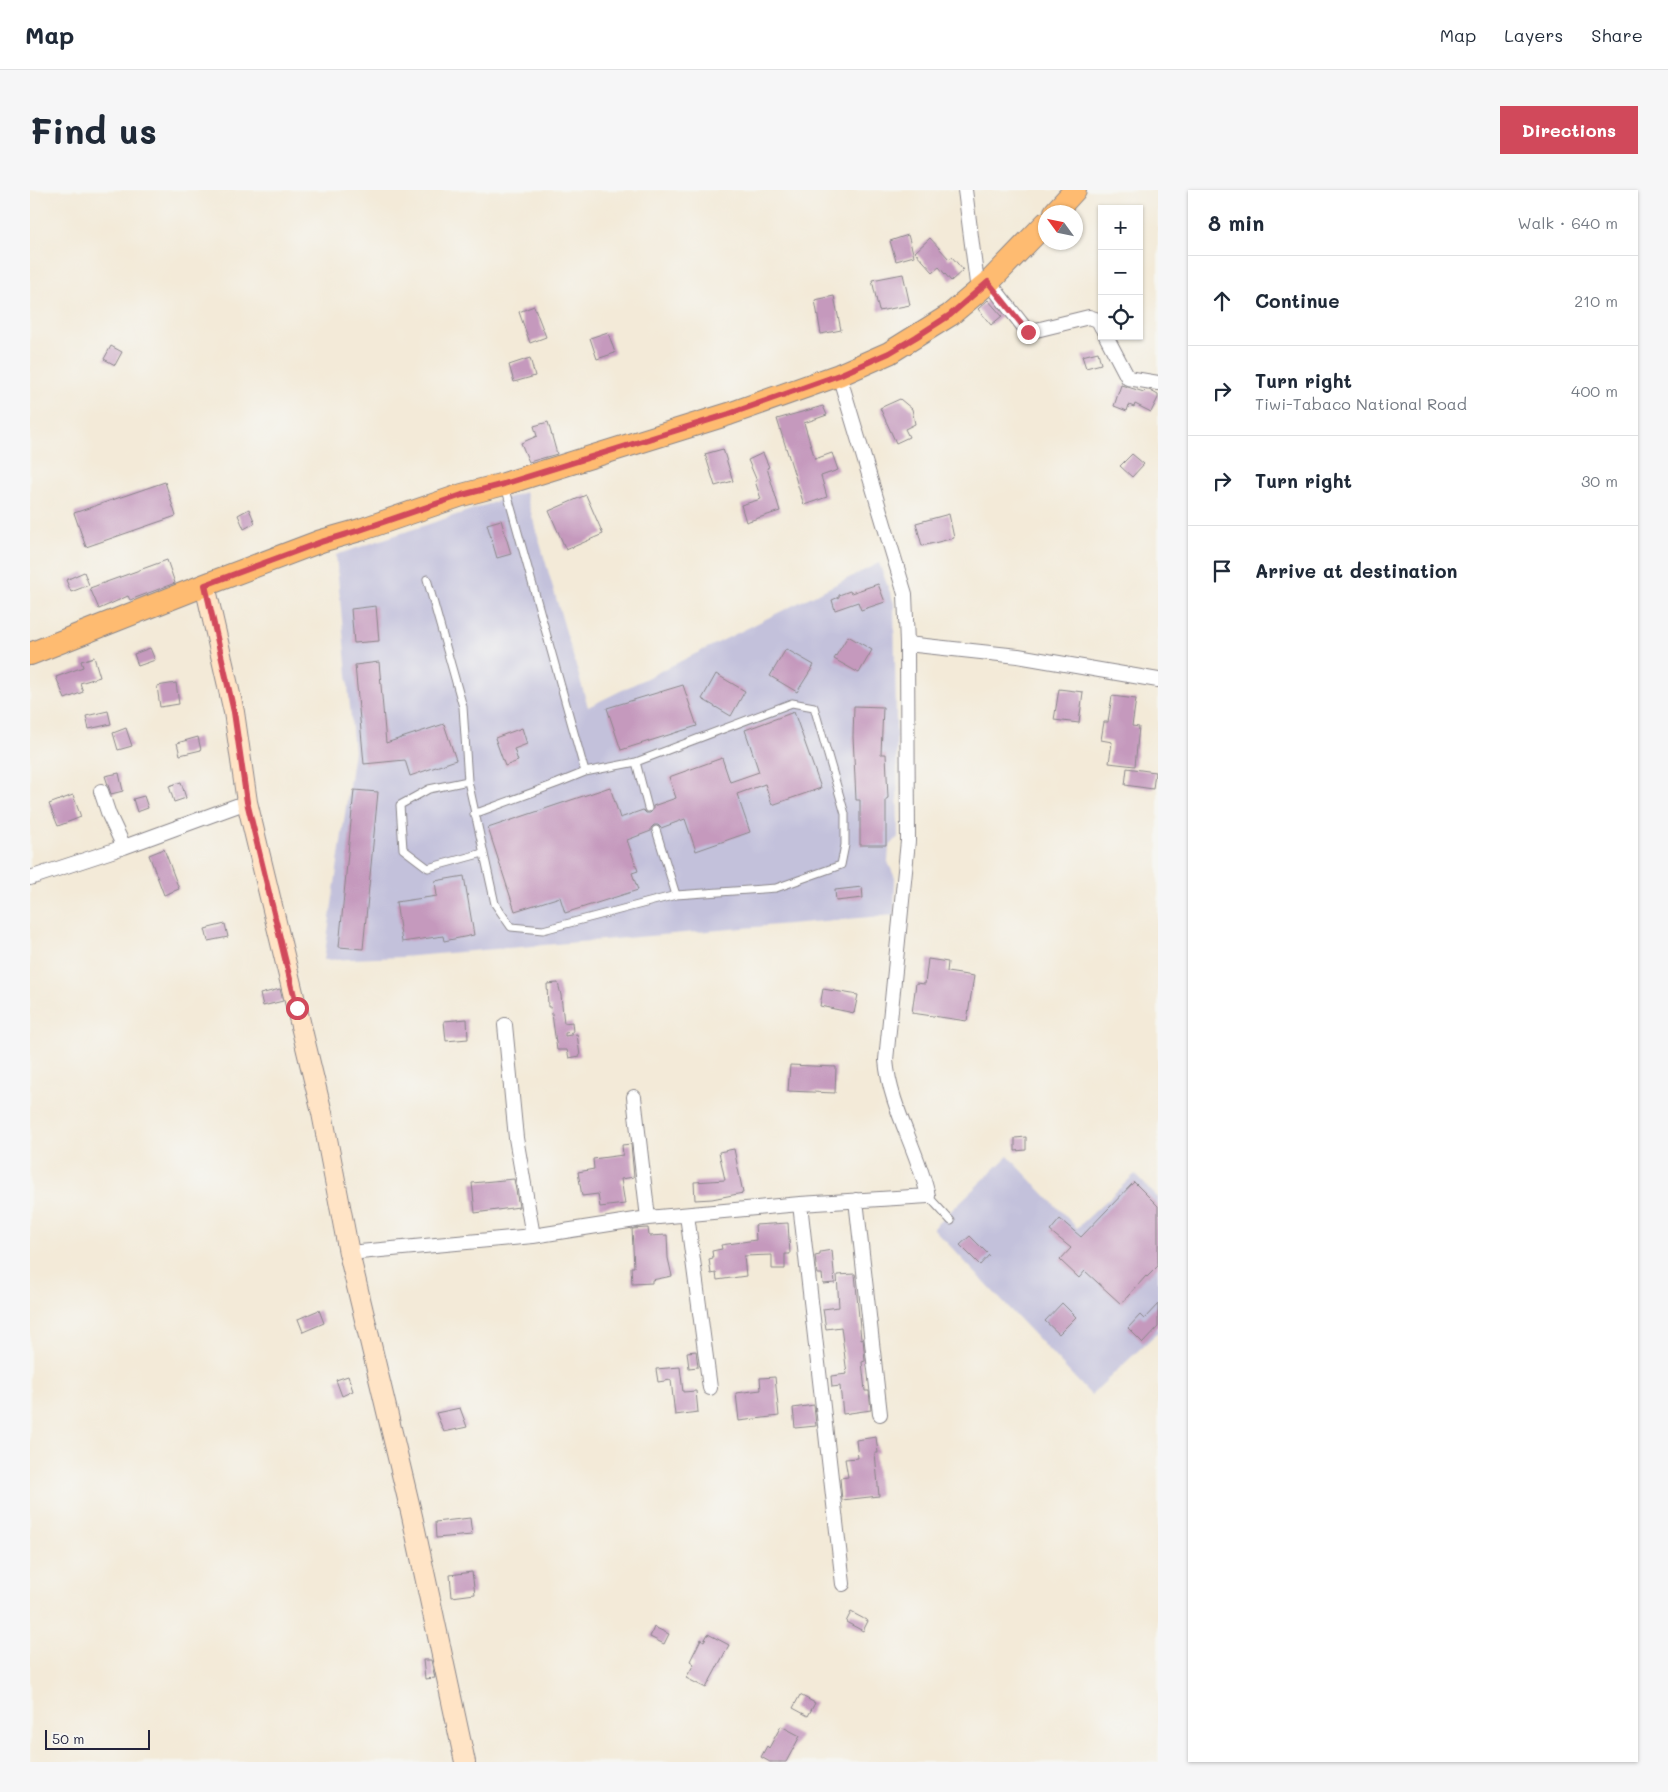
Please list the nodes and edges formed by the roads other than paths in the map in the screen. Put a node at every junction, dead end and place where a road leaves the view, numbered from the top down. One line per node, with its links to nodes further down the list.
1 (965, 190): 5 (street)
2 (1075, 190): 3 (main road)
3 (1061, 205)
4 (1038, 231): 5 (main road)
5 (983, 287): 6 (street); 8 (main road)
6 (1098, 320)
7 (1108, 340): 9 (street)
8 (839, 375): 10 (main road); 13 (street)
9 (1158, 383)
10 (504, 484): 12 (main road); 17 (lane)
11 (427, 579): 18 (lane)
12 (205, 585): 14 (main road); 20 (main road)
13 (907, 644): 15 (street); 30 (street)
14 (30, 654)
15 (1158, 680)
16 (636, 762): 17 (lane); 21 (lane); 27 (lane)
17 (585, 772): 22 (lane)
18 (468, 781): 22 (lane); 25 (lane)
19 (101, 791): 24 (street)
20 (247, 802): 24 (street); 37 (main road)
21 (648, 808)
22 (474, 814): 25 (lane)
23 (656, 830): 27 (lane)
24 (124, 848): 26 (street)
25 (483, 853): 27 (lane)
26 (30, 878)
27 (676, 895)
28 (505, 1025): 36 (street)
29 (634, 1097): 34 (street)
30 (928, 1196): 31 (street); 35 (lane)
31 (856, 1200): 32 (street); 39 (street)
32 (800, 1204): 33 (street); 40 (street)
33 (687, 1214): 34 (street); 38 (street)
34 (648, 1218): 36 (street)
35 (951, 1221)
36 (533, 1236): 37 (street)
37 (349, 1253): 41 (main road)
38 (710, 1388)
39 (880, 1414)
40 (843, 1584)
41 (465, 1762)

